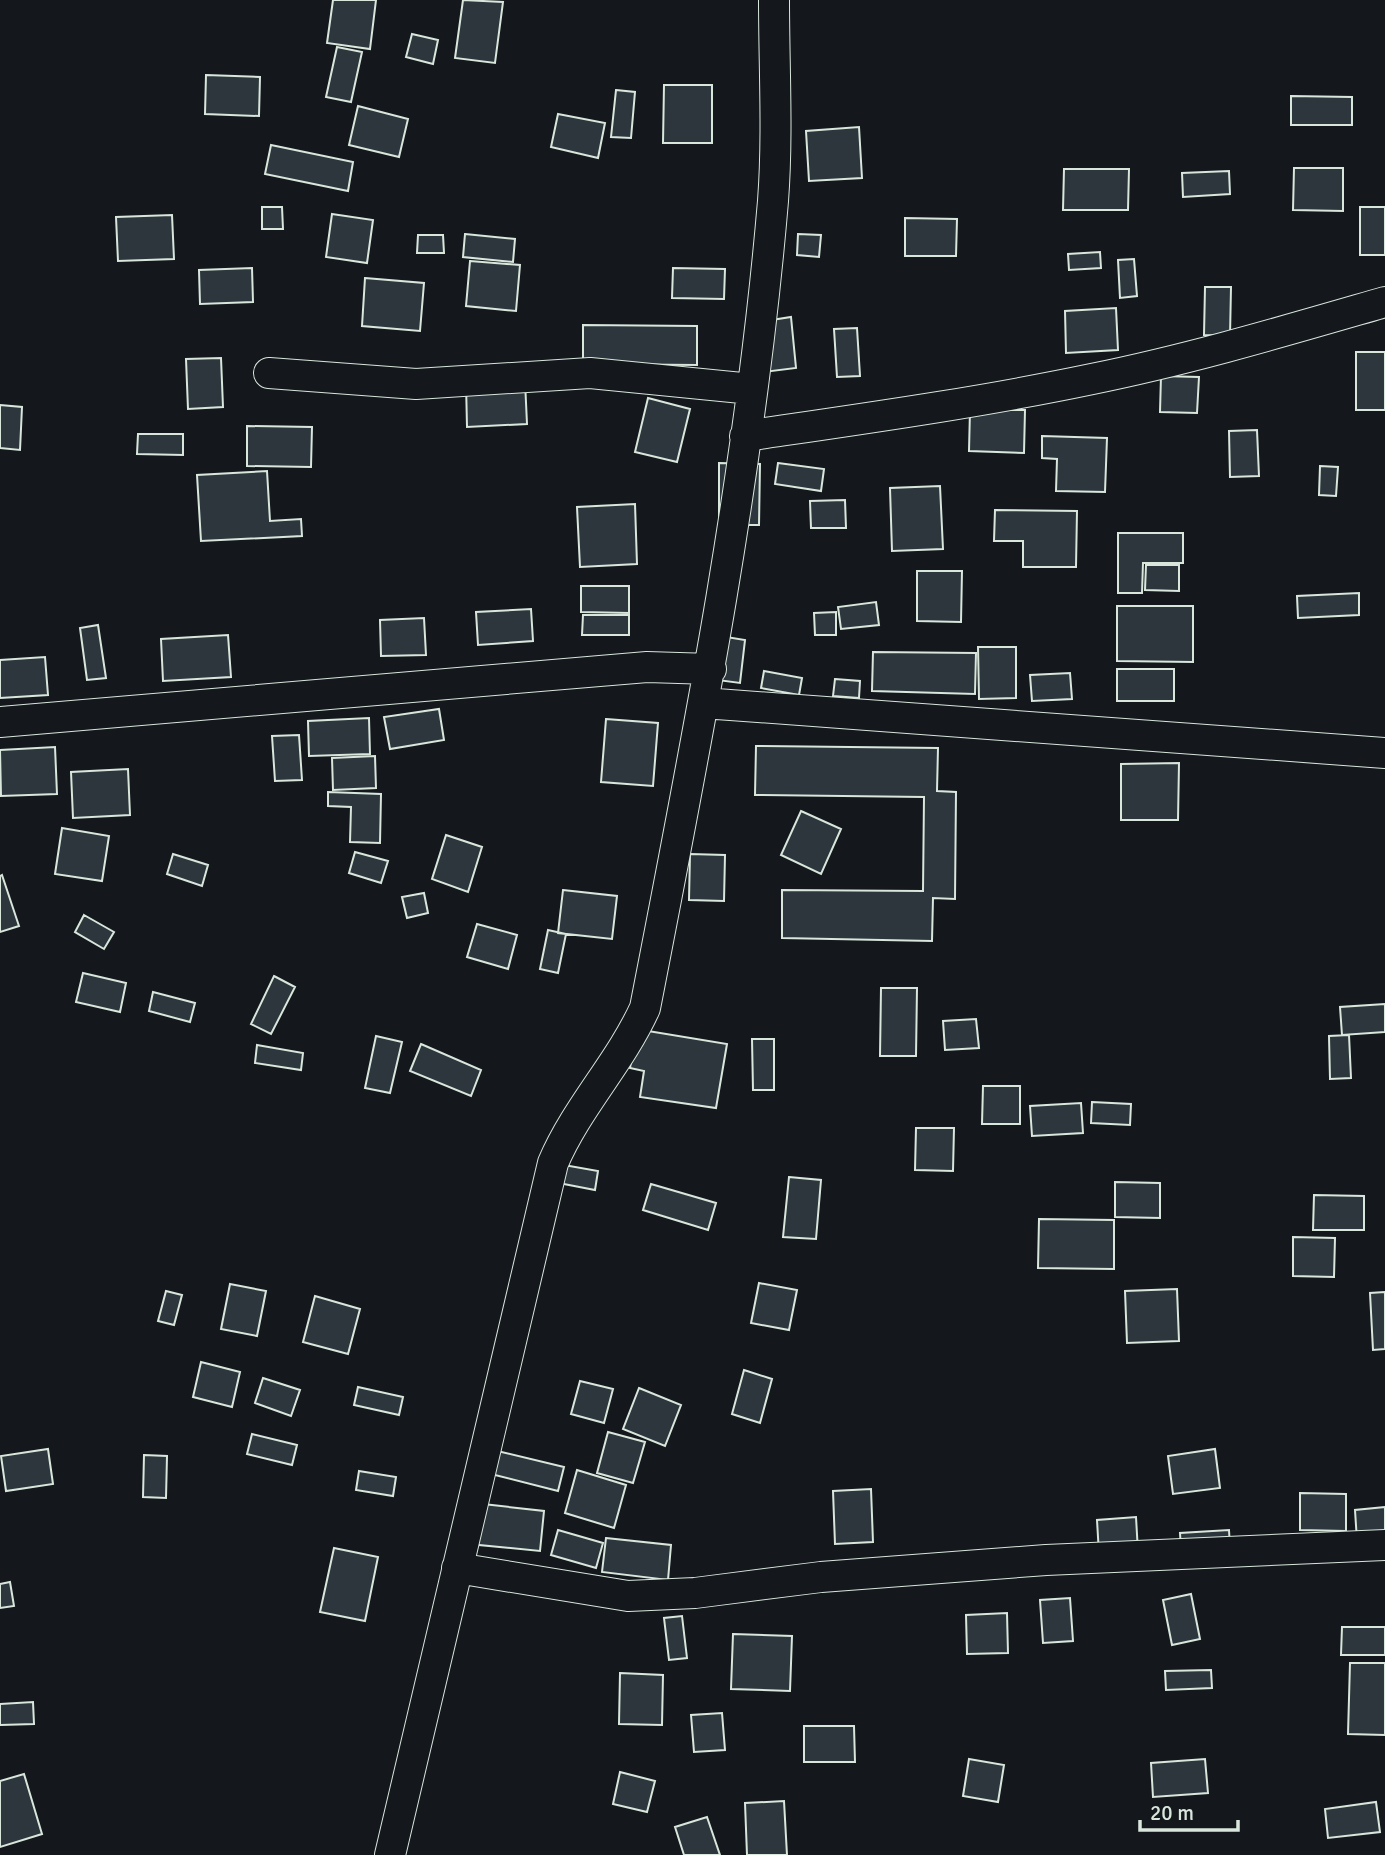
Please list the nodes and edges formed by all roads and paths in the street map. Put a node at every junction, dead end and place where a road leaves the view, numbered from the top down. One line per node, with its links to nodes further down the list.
1 (774, 0): 4 (street)
2 (1385, 302): 5 (street)
3 (269, 373): 4 (street)
4 (752, 389): 5 (street)
5 (745, 436): 6 (street)
6 (711, 668): 7 (street); 8 (street)
7 (703, 703): 9 (street); 11 (street)
8 (0, 722)
9 (1385, 753)
10 (1385, 1545): 11 (street)
11 (457, 1568): 12 (street)
12 (390, 1855)

